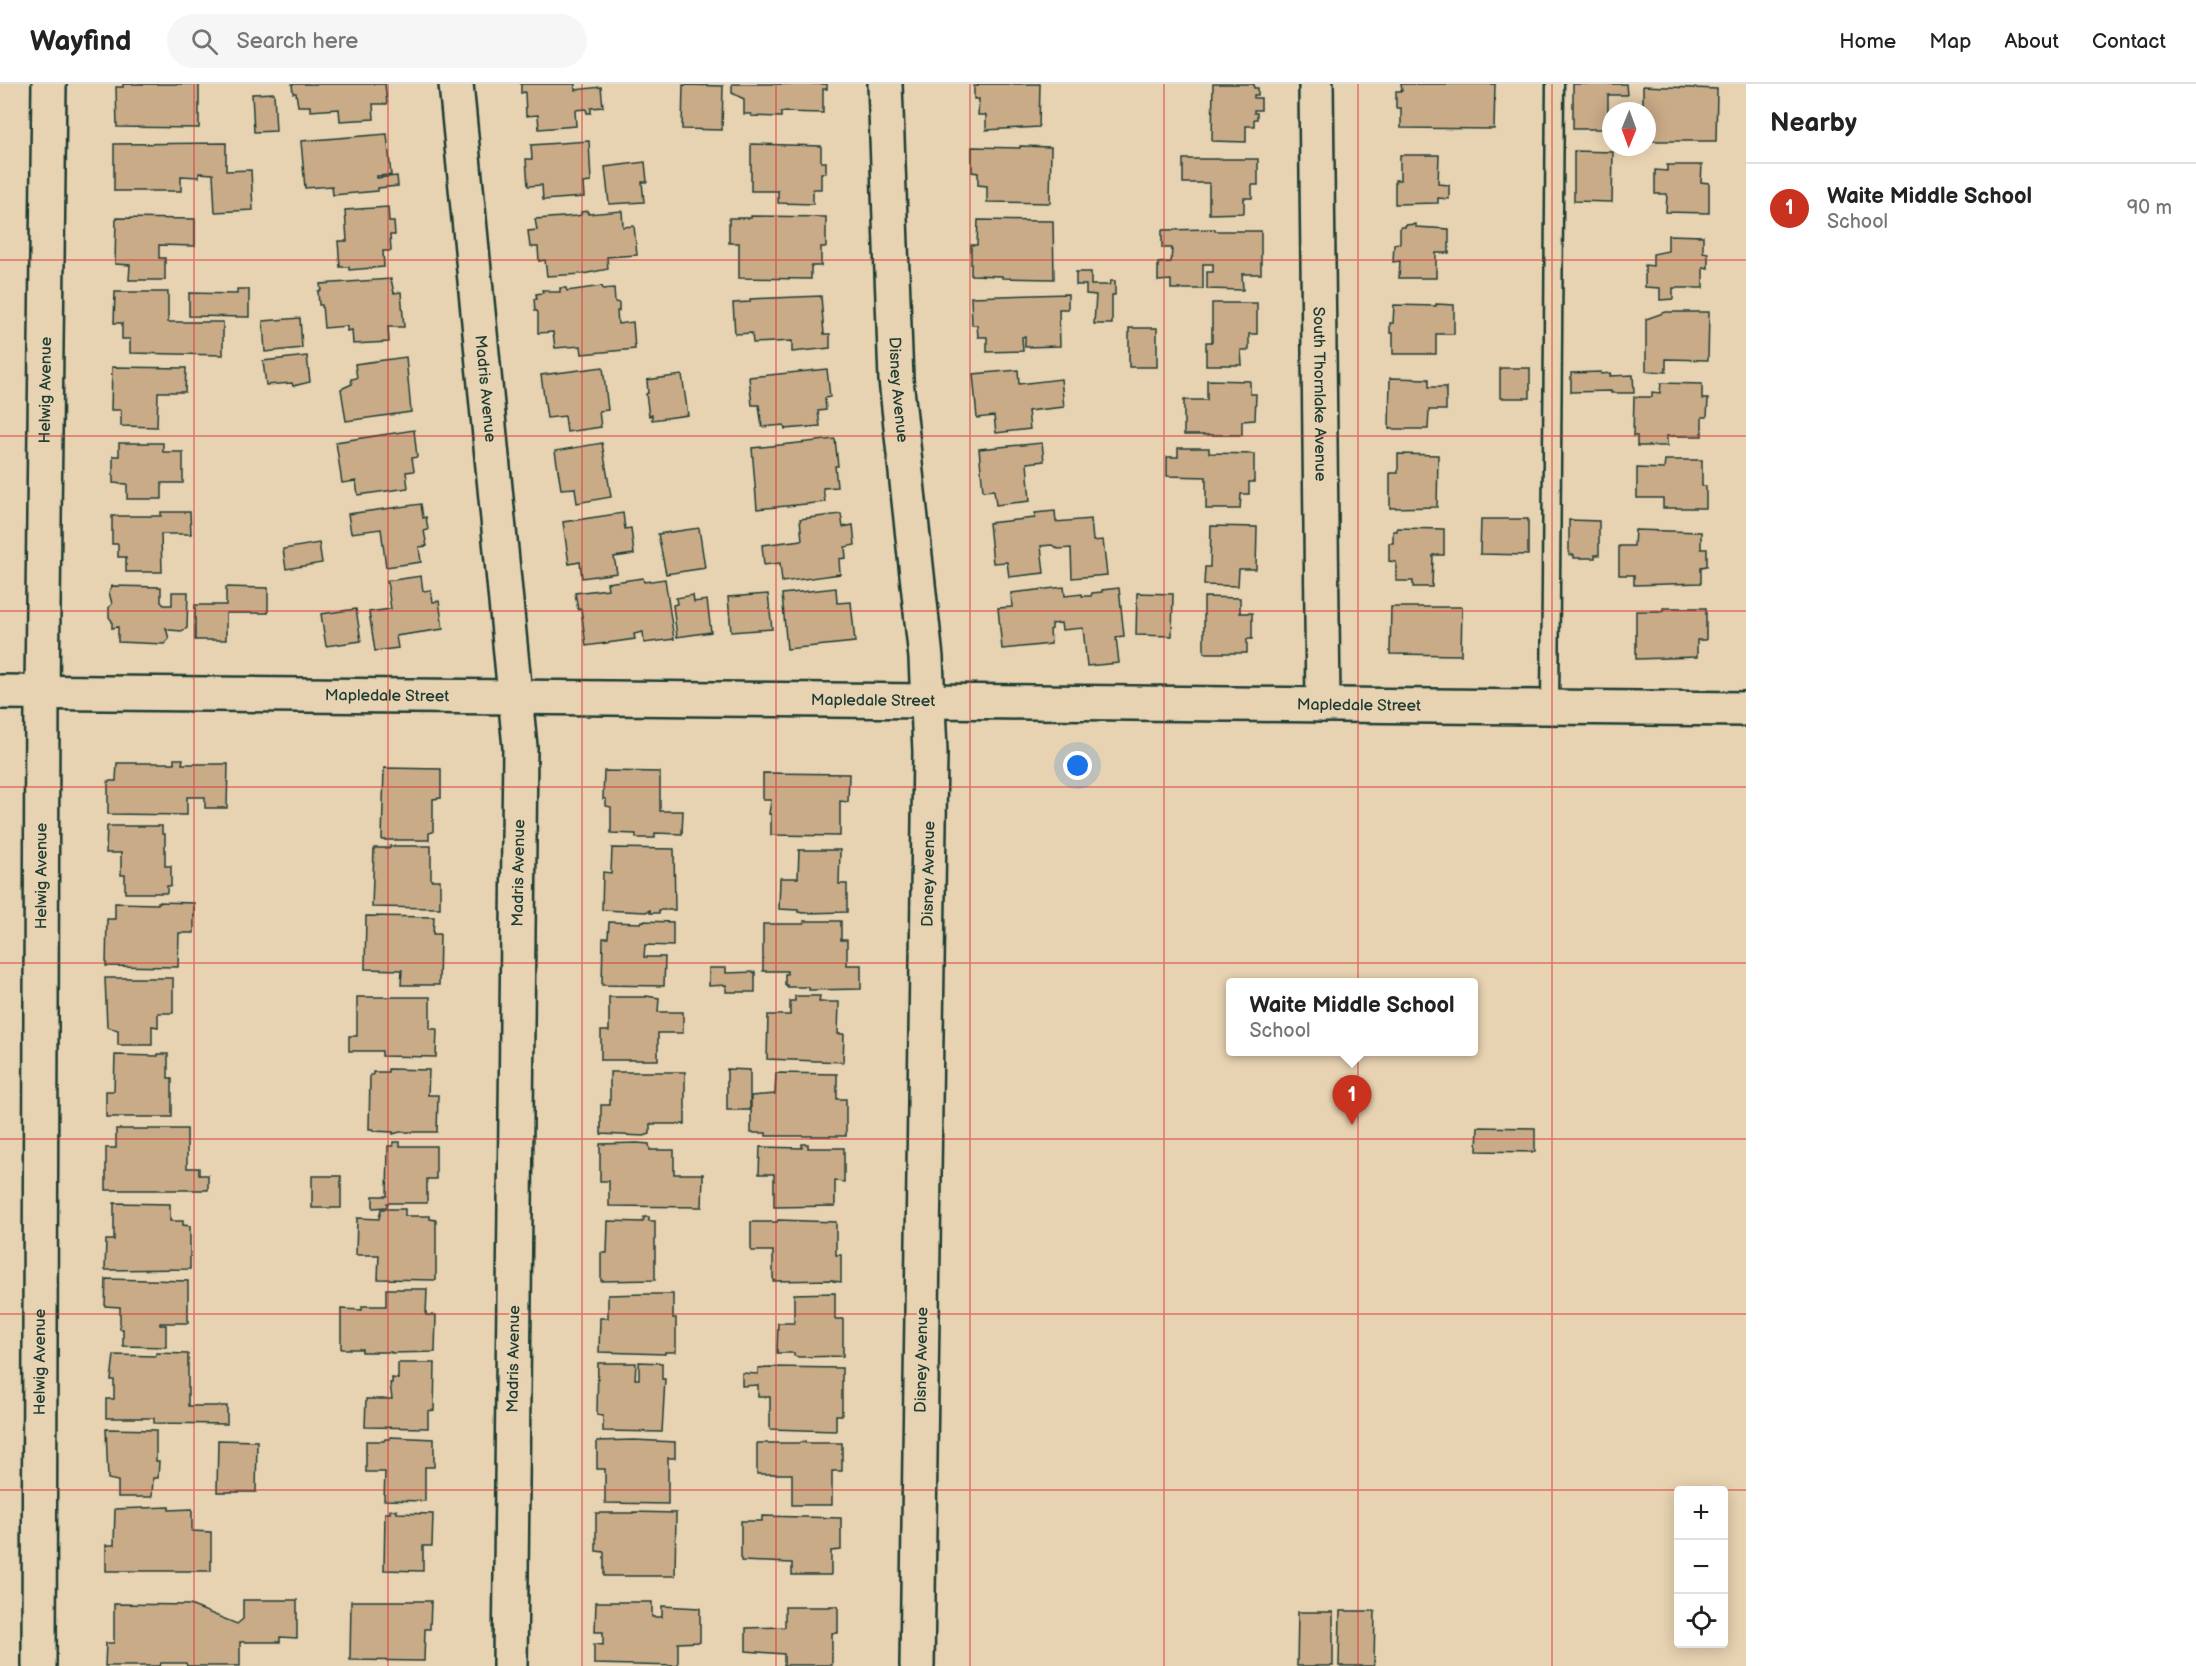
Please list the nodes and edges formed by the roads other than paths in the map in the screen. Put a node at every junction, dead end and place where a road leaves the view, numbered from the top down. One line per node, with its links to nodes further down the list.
1 (49, 84): 7 (street, Helwig Avenue)
2 (456, 84): 8 (street, Madris Avenue)
3 (885, 84): 9 (street, Disney Avenue)
4 (1316, 84): 10 (street, South Thornlake Avenue)
5 (1555, 84): 11 (lane)
6 (0, 692): 7 (street, Mapledale Street)
7 (42, 692): 8 (street, Mapledale Street); 13 (street, Helwig Avenue)
8 (516, 697): 9 (street, Mapledale Street); 14 (street, Madris Avenue)
9 (929, 700): 10 (street, Mapledale Street); 15 (street, Disney Avenue)
10 (1323, 705): 11 (street, Mapledale Street)
11 (1550, 707): 12 (street, Mapledale Street)
12 (1746, 709)
13 (39, 1666)
14 (510, 1666)
15 (917, 1666)

